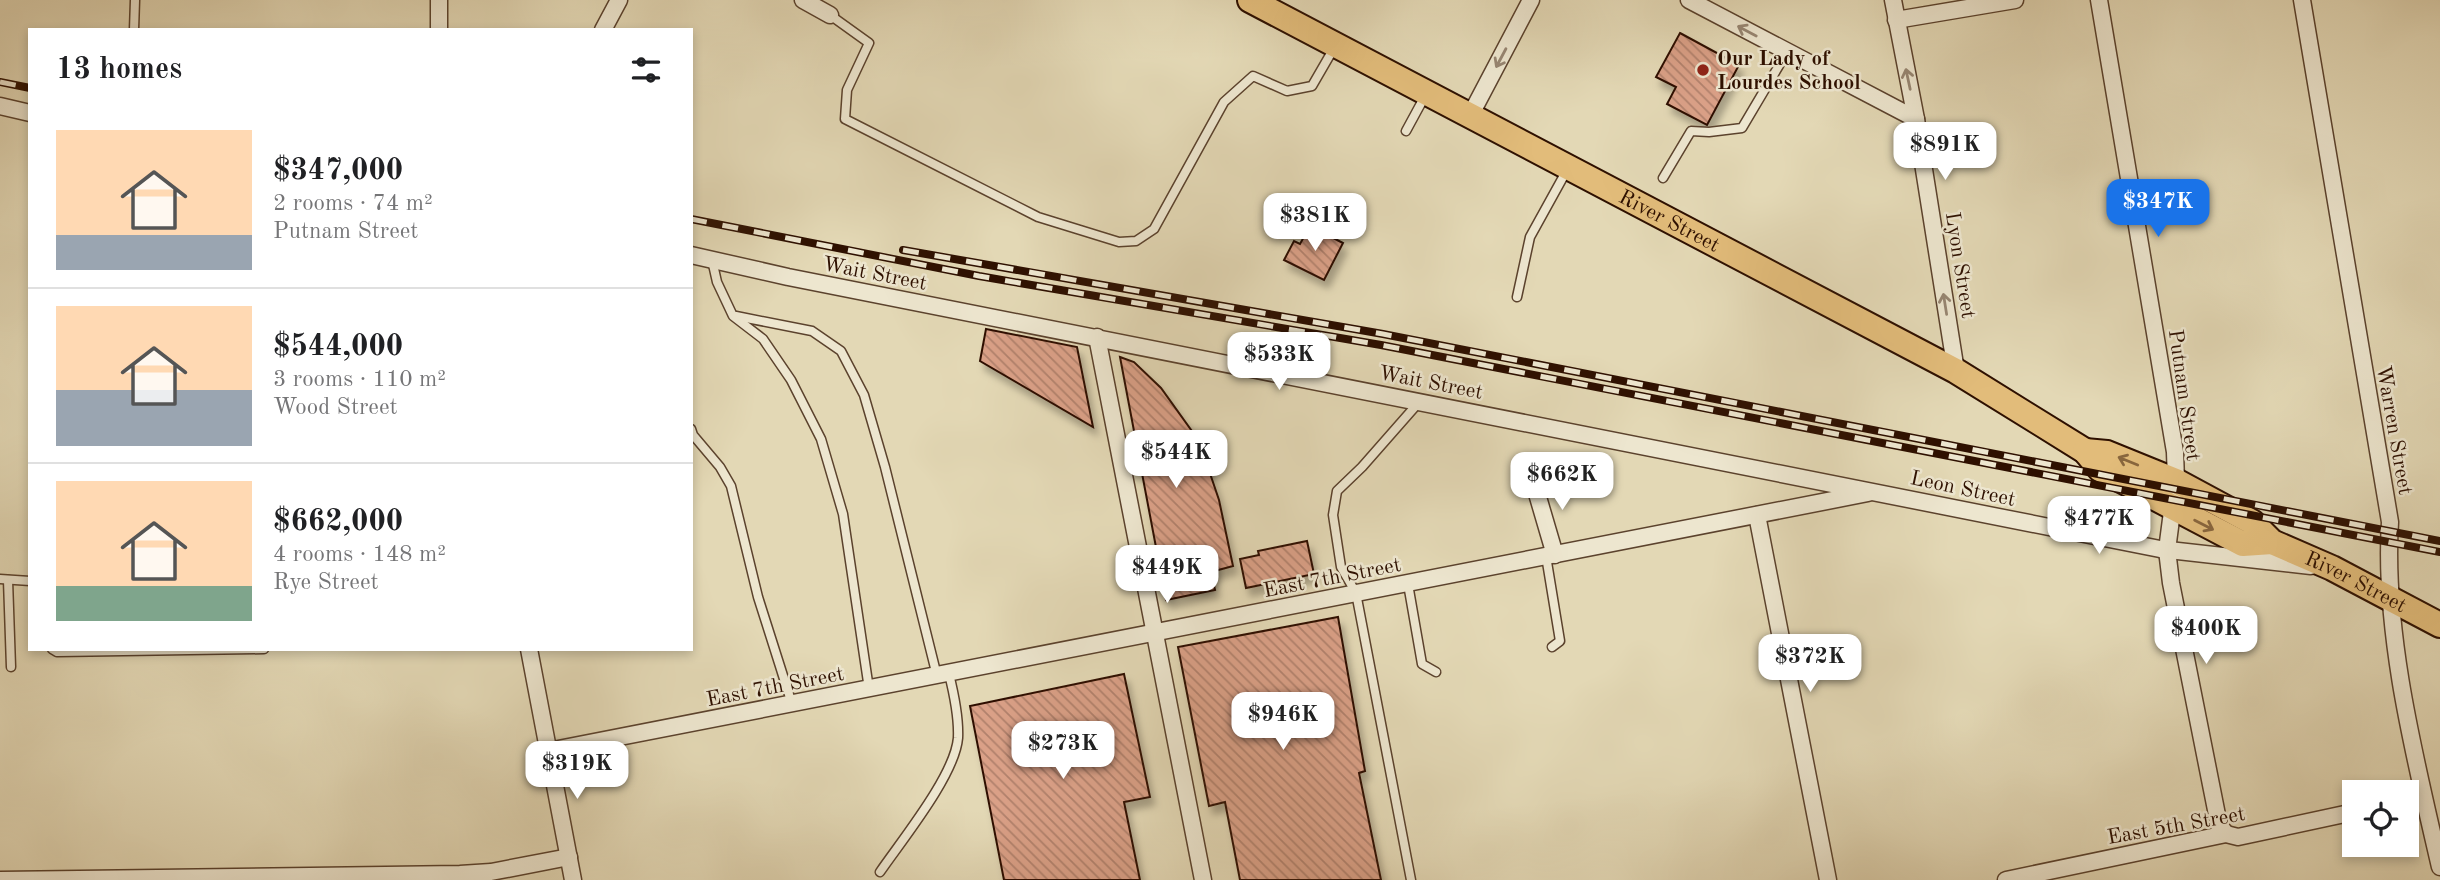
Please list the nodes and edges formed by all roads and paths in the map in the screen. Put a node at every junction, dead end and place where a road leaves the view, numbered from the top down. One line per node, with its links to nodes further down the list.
1 (135, 0): 14 (lane)
2 (439, 0): 15 (street)
3 (619, 0): 16 (street)
4 (803, 0): 12 (street)
5 (1250, 0): 17 (main road, River Street)
6 (1531, 0): 22 (street, one-way to 22)
7 (1689, 0): 18 (street, one-way to 7)
8 (1893, 0): 13 (street, Lyon Street)
9 (2015, 0): 13 (street)
10 (2099, 0): 37 (street, Putnam Street)
11 (2302, 0): 49 (street, Warren Street)
12 (830, 15): 17 (lane)
13 (1896, 20): 23 (street, Lyon Street, one-way to 13)
14 (134, 28)
15 (439, 28)
16 (604, 28)
17 (1336, 45): 19 (main road, River Street)
18 (1787, 52): 23 (street); 26 (lane)
19 (1426, 93): 22 (main road, River Street); 24 (lane)
20 (0, 106): 21 (street)
21 (28, 113)
22 (1470, 116): 25 (main road, River Street)
23 (1916, 120): 32 (street, Lyon Street, one-way to 23)
24 (1406, 131)
25 (1569, 168): 29 (lane); 32 (main road, River Street)
26 (1663, 178)
27 (693, 255): 28 (street, Wait Street)
28 (712, 260): 30 (lane); 31 (street, Wait Street)
29 (1517, 297)
30 (733, 316): 58 (lane); 59 (lane)
31 (1097, 337): 33 (street, Wait Street); 51 (street)
32 (1956, 371): 35 (main road, River Street)
33 (1420, 401): 38 (street, Wait Street); 48 (lane)
34 (693, 440): 60 (lane)
35 (2085, 451): 37 (main road, River Street, one-way to 35); 39 (main road, River Street)
36 (1533, 480): 43 (street)
37 (2176, 481): 39 (street, Putnam Street); 41 (main road, River Street)
38 (1875, 491): 40 (street, East 7th Street); 42 (street, Leon Street)
39 (2171, 508): 41 (main road, River Street, one-way to 41); 42 (street, Putnam Street)
40 (1757, 515): 43 (street, East 7th Street); 74 (street)
41 (2272, 542): 44 (main road, River Street)
42 (2167, 550): 44 (street, Leon Street); 65 (street, Putnam Street)
43 (1551, 555): 47 (street, East 7th Street); 52 (lane)
44 (2332, 568): 49 (main road, River Street)
45 (4, 580): 46 (lane); 56 (lane)
46 (28, 581)
47 (1408, 584): 48 (street, East 7th Street); 57 (lane)
48 (1356, 593): 51 (street, East 7th Street); 73 (lane)
49 (2392, 600): 50 (main road, River Street); 62 (street, Warren Street)
50 (2440, 625)
51 (1154, 634): 58 (street, East 7th Street); 72 (street)
52 (1552, 647)
53 (55, 651): 54 (lane)
54 (126, 651)
55 (529, 651): 61 (street)
56 (11, 667)
57 (1436, 672)
58 (943, 675): 59 (street, East 7th Street); 68 (lane)
59 (869, 689): 60 (street, East 7th Street)
60 (792, 704): 61 (street, East 7th Street)
61 (548, 751): 66 (street)
62 (2423, 794): 63 (street); 67 (street, Warren Street)
63 (2419, 796)
64 (2342, 815): 65 (street, East 5th Street)
65 (2226, 834): 75 (street, East 5th Street)
66 (569, 857): 70 (street); 71 (street)
67 (2440, 867)
68 (880, 873)
69 (0, 880): 70 (street)
70 (62, 880)
71 (573, 880)
72 (1203, 880)
73 (1411, 880)
74 (1828, 880)
75 (2006, 880)

